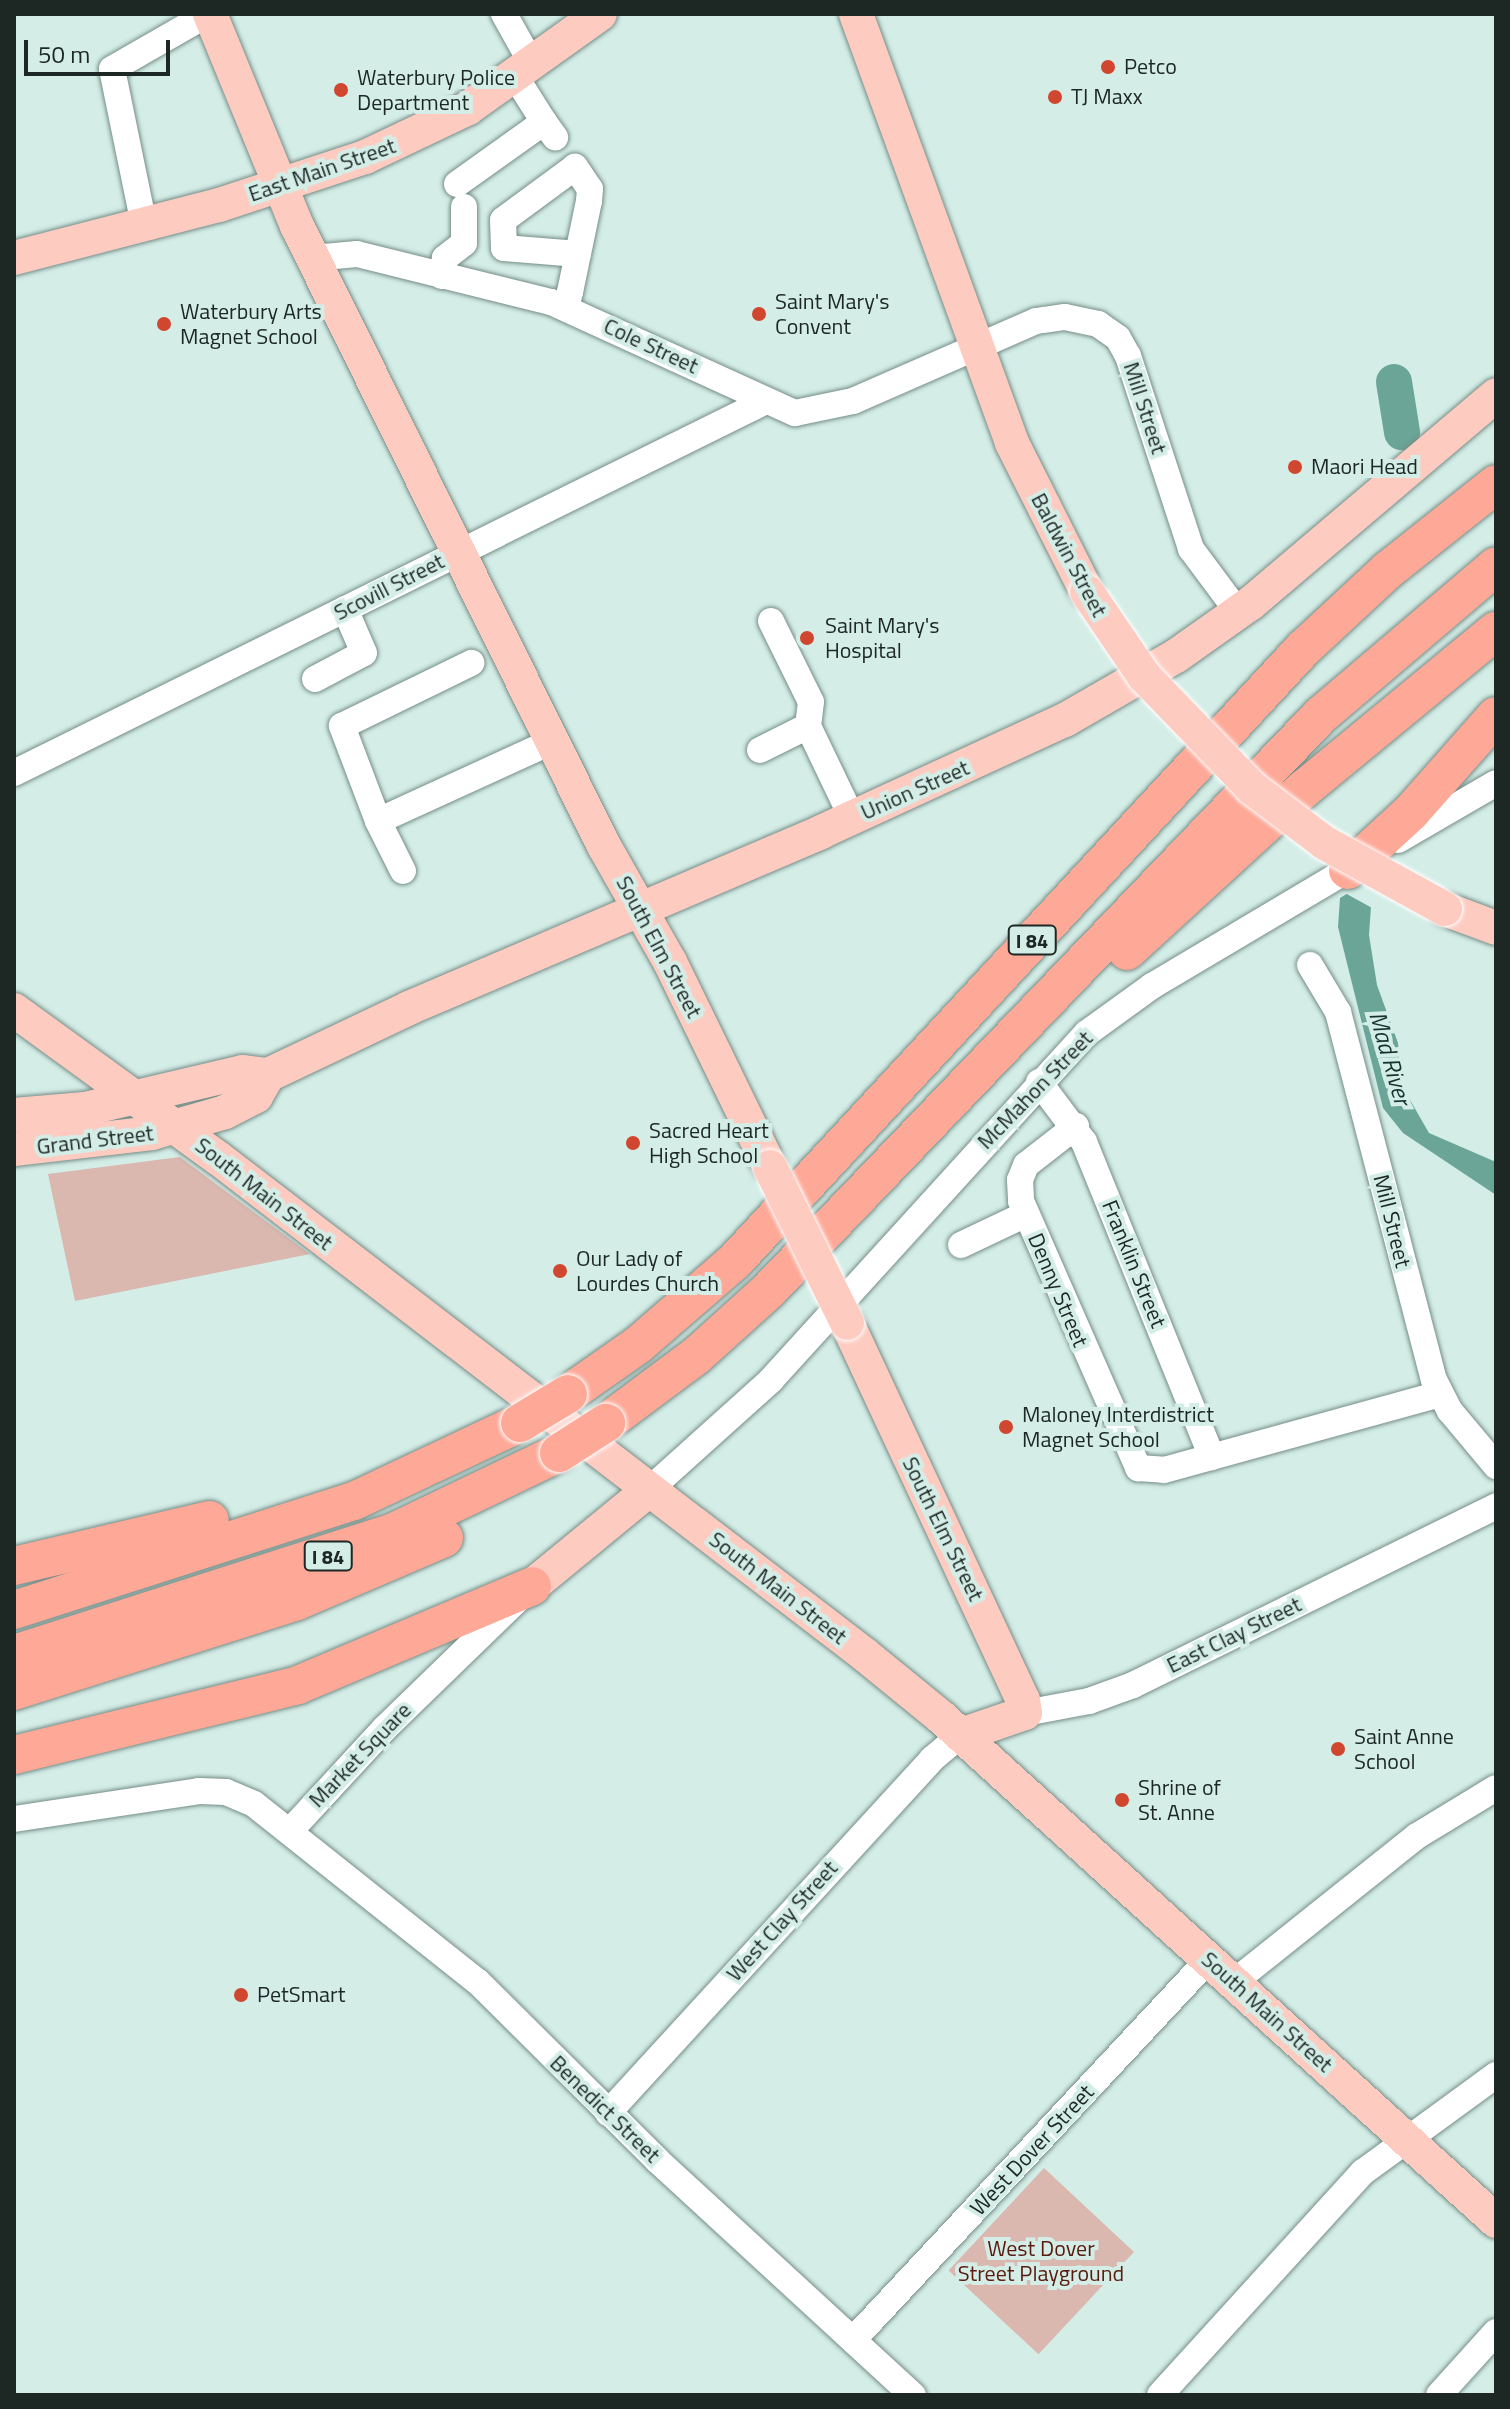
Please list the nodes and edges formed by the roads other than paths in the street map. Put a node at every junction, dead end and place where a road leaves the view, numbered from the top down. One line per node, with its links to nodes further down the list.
1 (209, 14): 7 (main road, South Elm Street); 8 (street)
2 (504, 14): 5 (street)
3 (600, 14): 5 (main road, East Main Street)
4 (856, 14): 14 (main road, Baldwin Street)
5 (524, 70): 6 (street); 7 (main road, East Main Street)
6 (560, 144): 9 (street); 9 (street); 12 (street)
7 (281, 186): 8 (main road, East Main Street); 11 (main road, South Elm Street)
8 (144, 225): 10 (main road, East Main Street)
9 (578, 254): 13 (street)
10 (14, 258)
11 (313, 258): 12 (street, Cole Street); 18 (main road, South Elm Street)
12 (442, 276): 13 (street, Cole Street)
13 (566, 307): 16 (street, Cole Street)
14 (977, 347): 16 (street, Cole Street); 21 (street, Mill Street); 37 (main road, Baldwin Street, bridge)
15 (1496, 395): 21 (main road, Union Street)
16 (764, 402): 18 (street, Scovill Street)
17 (1496, 484): 53 (highway, I 84, bridge)
18 (461, 550): 20 (street, Scovill Street); 28 (main road, South Elm Street)
19 (1496, 566): 39 (highway, I 84)
20 (345, 609): 25 (street); 30 (street, Scovill Street)
21 (1238, 612): 32 (main road, Union Street)
22 (771, 621): 27 (street)
23 (1496, 631): 39 (highway)
24 (471, 663): 33 (street)
25 (315, 679)
26 (1496, 716): 34 (highway)
27 (808, 726): 29 (street); 32 (street)
28 (553, 741): 33 (street); 36 (main road, South Elm Street)
29 (760, 750)
30 (14, 773)
31 (1496, 783): 34 (street, McMahon Street)
32 (852, 818): 36 (main road, Union Street)
33 (378, 821): 35 (street)
34 (1348, 870): 42 (street, McMahon Street)
35 (403, 871)
36 (638, 907): 41 (main road, Union Street); 62 (main road, South Elm Street, bridge)
37 (1496, 928)
38 (1310, 965): 50 (street, Mill Street)
39 (1047, 1000): 54 (highway, I 84, bridge)
40 (14, 1010): 43 (main road, South Main Street)
41 (268, 1075): 43 (main road, Union Street); 46 (main road, Union Street)
42 (1039, 1082): 45 (street, Franklin Street); 55 (street, McMahon Street)
43 (134, 1098): 44 (main road, Grand Street); 46 (main road, South Main Street)
44 (14, 1115)
45 (1076, 1126): 48 (street, Denny Street); 51 (street, Franklin Street)
46 (177, 1128): 47 (main road, Grand Street); 55 (main road, South Main Street)
47 (14, 1149)
48 (1026, 1214): 49 (street); 51 (street, Denny Street)
49 (961, 1245)
50 (1440, 1394): 51 (street); 52 (street, Mill Street)
51 (1212, 1457)
52 (1496, 1466)
53 (414, 1477): 57 (highway); 59 (highway, I 84)
54 (499, 1485): 60 (highway, I 84); 61 (highway)
55 (649, 1490): 58 (main road, Market Square); 63 (main road, South Main Street)
56 (1496, 1506): 62 (street, East Clay Street)
57 (14, 1566)
58 (532, 1586): 64 (highway); 67 (street, Market Square)
59 (14, 1610)
60 (14, 1654)
61 (14, 1691)
62 (1025, 1713): 63 (main road, East Clay Street)
63 (961, 1735): 68 (main road, South Main Street); 70 (street, West Clay Street)
64 (14, 1755)
65 (1496, 1788): 68 (street, West Dover Street)
66 (14, 1819): 67 (street)
67 (290, 1831): 70 (street, Benedict Street)
68 (1222, 1970): 71 (main road, South Main Street); 74 (street, West Dover Street)
69 (1496, 2075): 71 (street)
70 (608, 2113): 74 (street, Benedict Street)
71 (1408, 2141): 72 (main road, South Main Street); 76 (street)
72 (1496, 2221)
73 (1496, 2332): 77 (street)
74 (853, 2340): 75 (street, Benedict Street)
75 (913, 2395)
76 (1160, 2395)
77 (1439, 2395)

